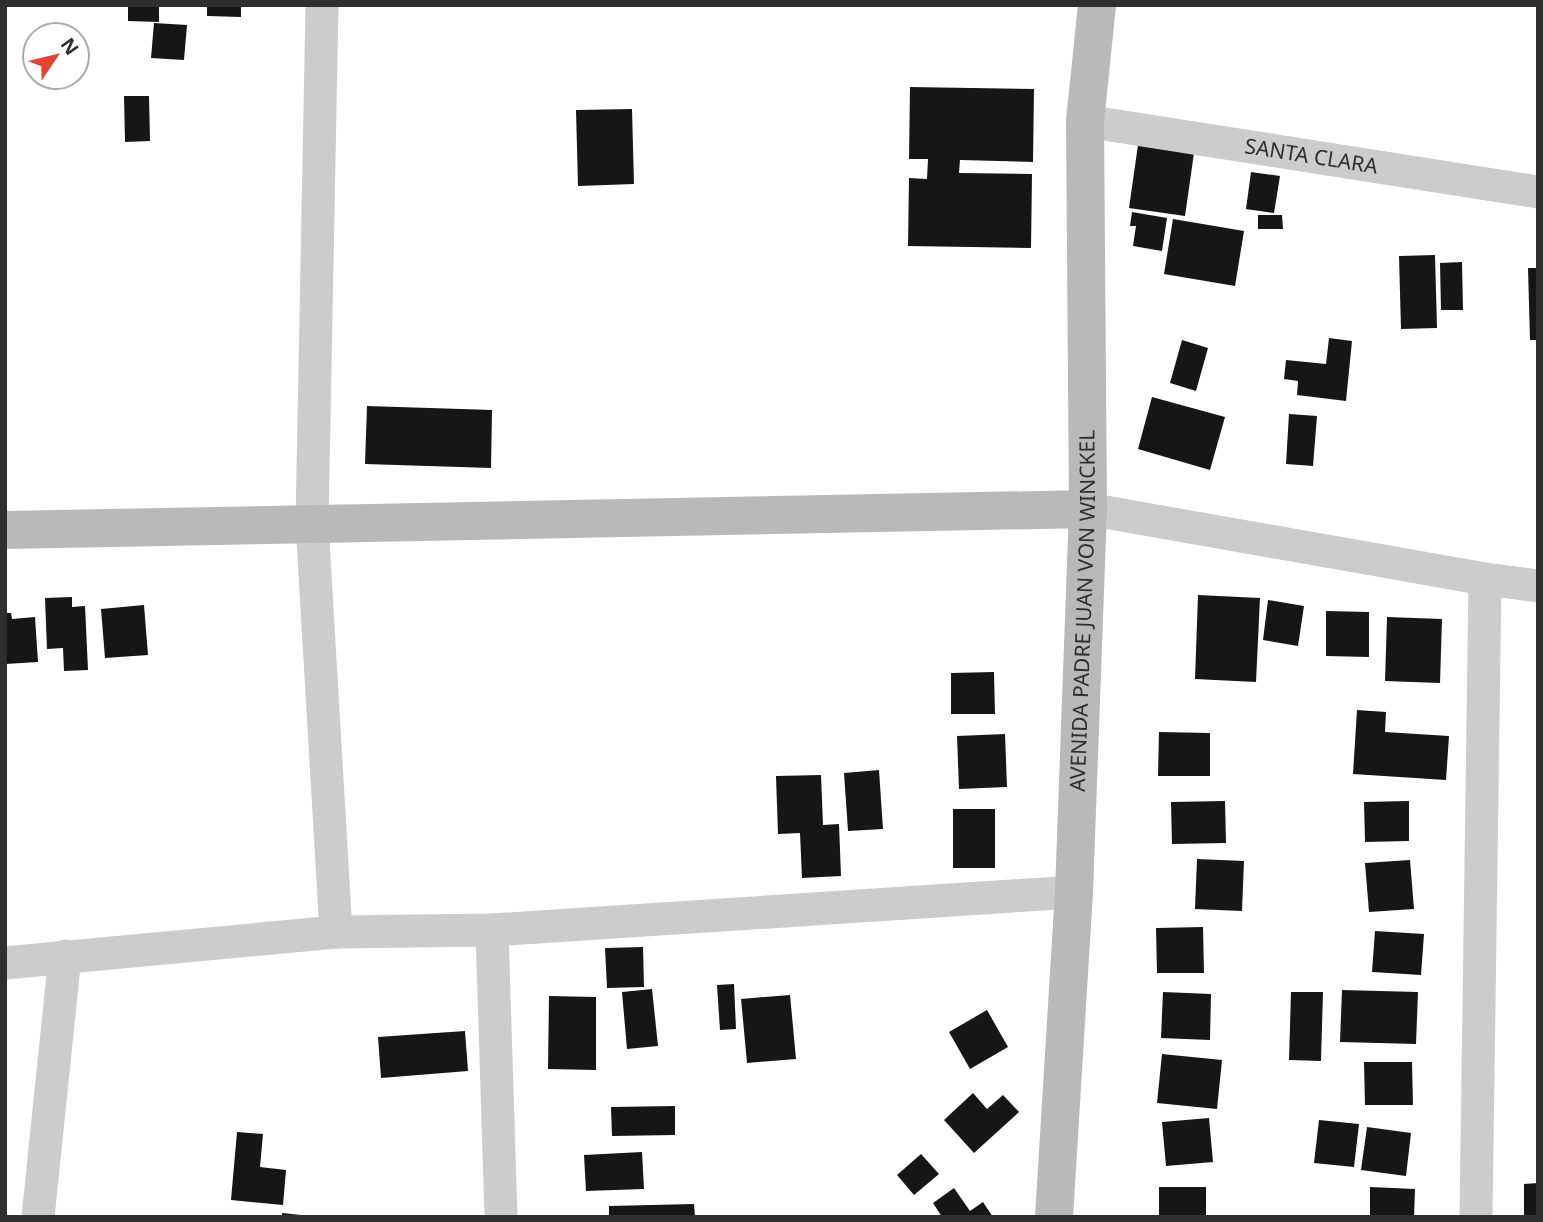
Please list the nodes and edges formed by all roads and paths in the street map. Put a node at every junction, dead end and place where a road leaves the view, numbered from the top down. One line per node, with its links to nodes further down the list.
1 (323, 5): 6 (street)
2 (1097, 5): 3 (main road, AVENIDA PADRE JUAN VON WINCKEL)
3 (1085, 121): 4 (street, SANTA CLARA); 5 (main road, AVENIDA PADRE JUAN VON WINCKEL)
4 (1538, 192)
5 (1088, 509): 6 (main road); 8 (street); 10 (main road, AVENIDA PADRE JUAN VON WINCKEL)
6 (312, 523): 7 (main road); 12 (street)
7 (5, 530)
8 (1485, 579): 9 (street); 18 (street)
9 (1538, 586)
10 (1074, 892): 11 (street); 17 (main road, AVENIDA PADRE JUAN VON WINCKEL)
11 (492, 930): 12 (street); 16 (street)
12 (336, 932): 13 (street)
13 (65, 956): 14 (street); 15 (street)
14 (5, 963)
15 (38, 1217)
16 (501, 1217)
17 (1054, 1217)
18 (1476, 1217)

